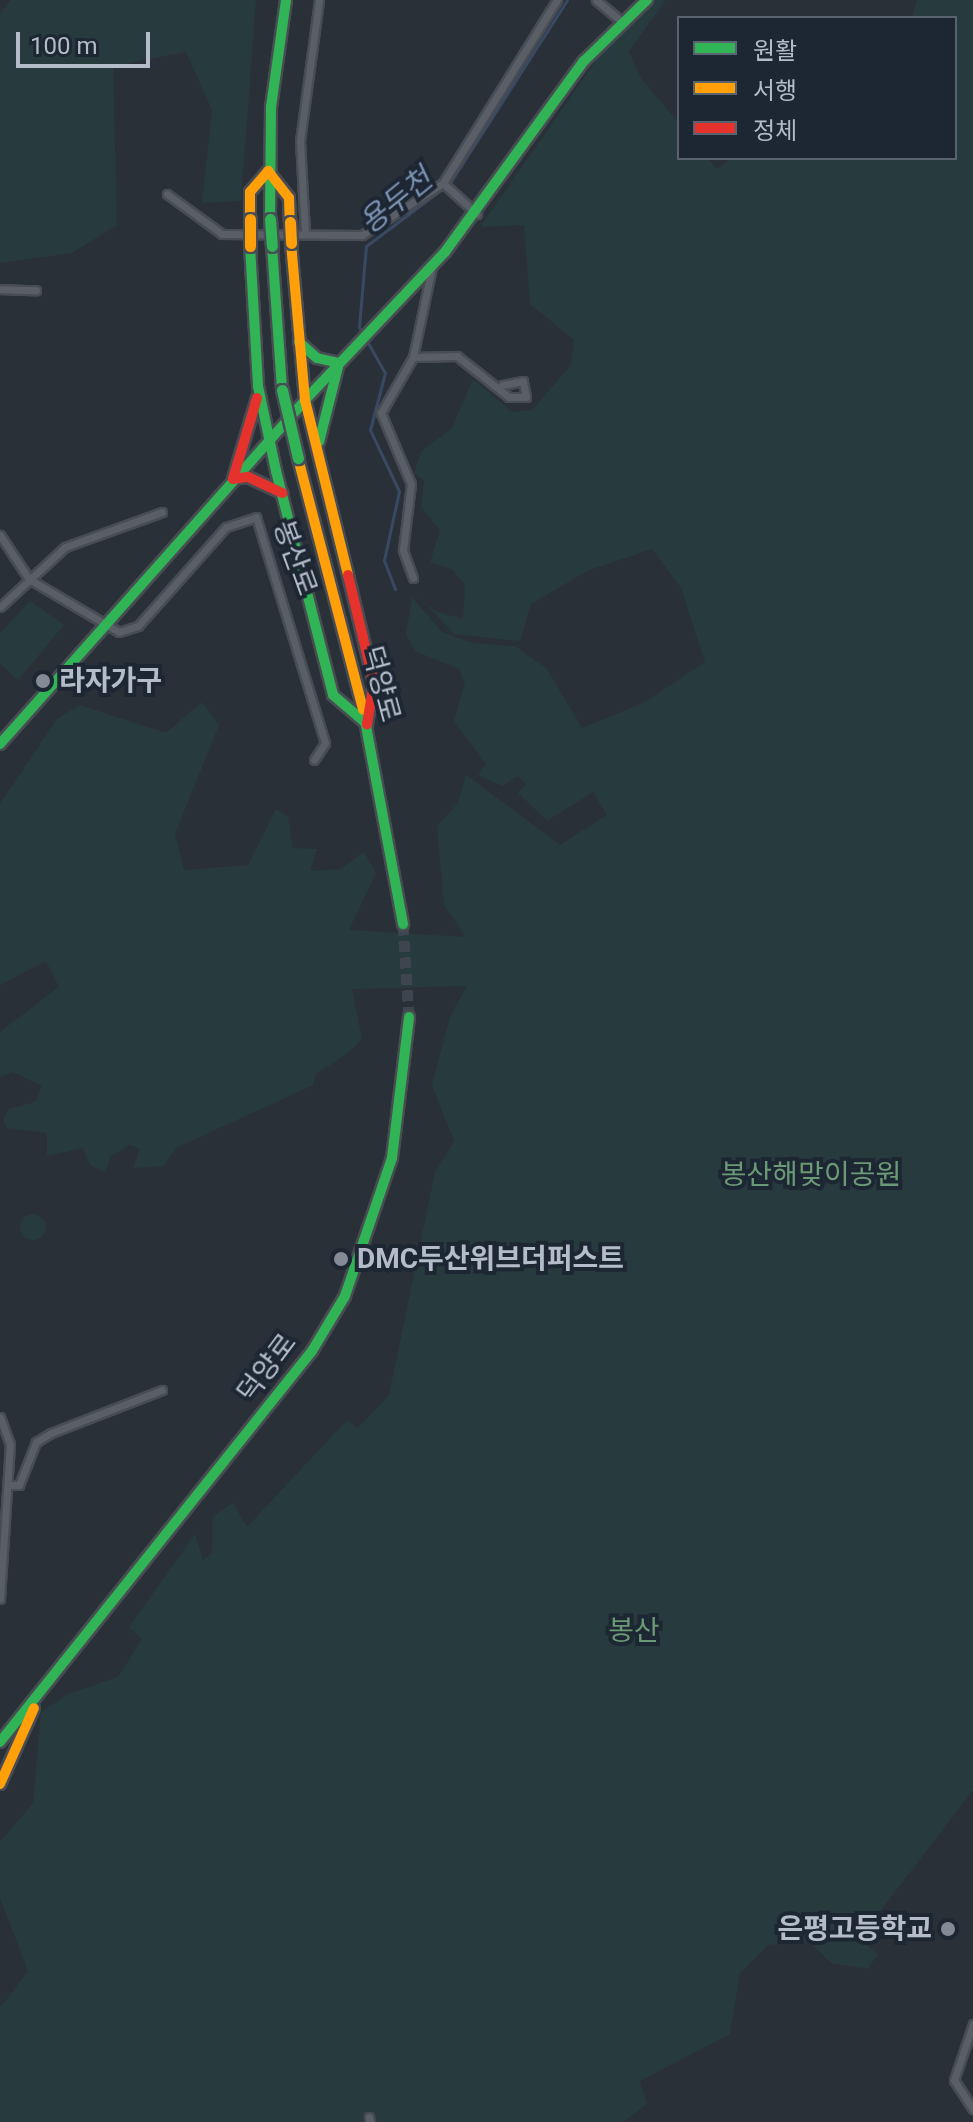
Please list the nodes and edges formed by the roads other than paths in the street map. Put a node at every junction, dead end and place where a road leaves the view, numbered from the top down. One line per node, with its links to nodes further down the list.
1 (286, 0): 7 (main road)
2 (319, 0): 11 (street)
3 (557, 0): 8 (street)
4 (596, 0): 6 (street)
5 (647, 0): 6 (main road)
6 (619, 19): 10 (main road)
7 (268, 171): 15 (main road, bridge); 19 (main road, bridge); 31 (main road, 덕양로, bridge)
8 (443, 183): 10 (street); 11 (street)
9 (167, 194): 11 (street)
10 (477, 214): 12 (main road)
11 (305, 233)
12 (433, 265): 16 (street); 17 (main road)
13 (0, 289): 14 (street)
14 (36, 290)
15 (298, 342): 17 (main road); 20 (main road)
16 (413, 357): 18 (street); 27 (street)
17 (339, 363): 20 (main road); 22 (main road)
18 (502, 385)
19 (258, 386): 21 (main road); 23 (main road)
20 (305, 400): 21 (main road); 22 (main road)
21 (269, 440): 23 (main road); 24 (main road)
22 (319, 458): 31 (main road)
23 (233, 479): 24 (main road); 30 (main road)
24 (282, 493): 31 (main road)
25 (162, 512): 28 (street)
26 (0, 535): 28 (street, 봉산로)
27 (413, 578)
28 (29, 579): 29 (street); 30 (street, 봉산로)
29 (0, 607)
30 (105, 623): 32 (main road); 33 (street, 봉산로)
31 (367, 724): 34 (main road, 덕양로)
32 (0, 744)
33 (314, 760)
34 (403, 924)
35 (409, 1017): 42 (main road, 덕양로)
36 (162, 1390): 39 (street)
37 (0, 1417): 38 (street)
38 (10, 1485): 39 (street); 40 (street)
39 (19, 1485): 40 (street)
40 (9, 1507): 41 (street)
41 (0, 1599)
42 (42, 1692): 43 (main road, 덕양로); 44 (main road, 덕양로)
43 (0, 1742)
44 (0, 1784)
45 (973, 2024): 46 (street)
46 (973, 2109)

